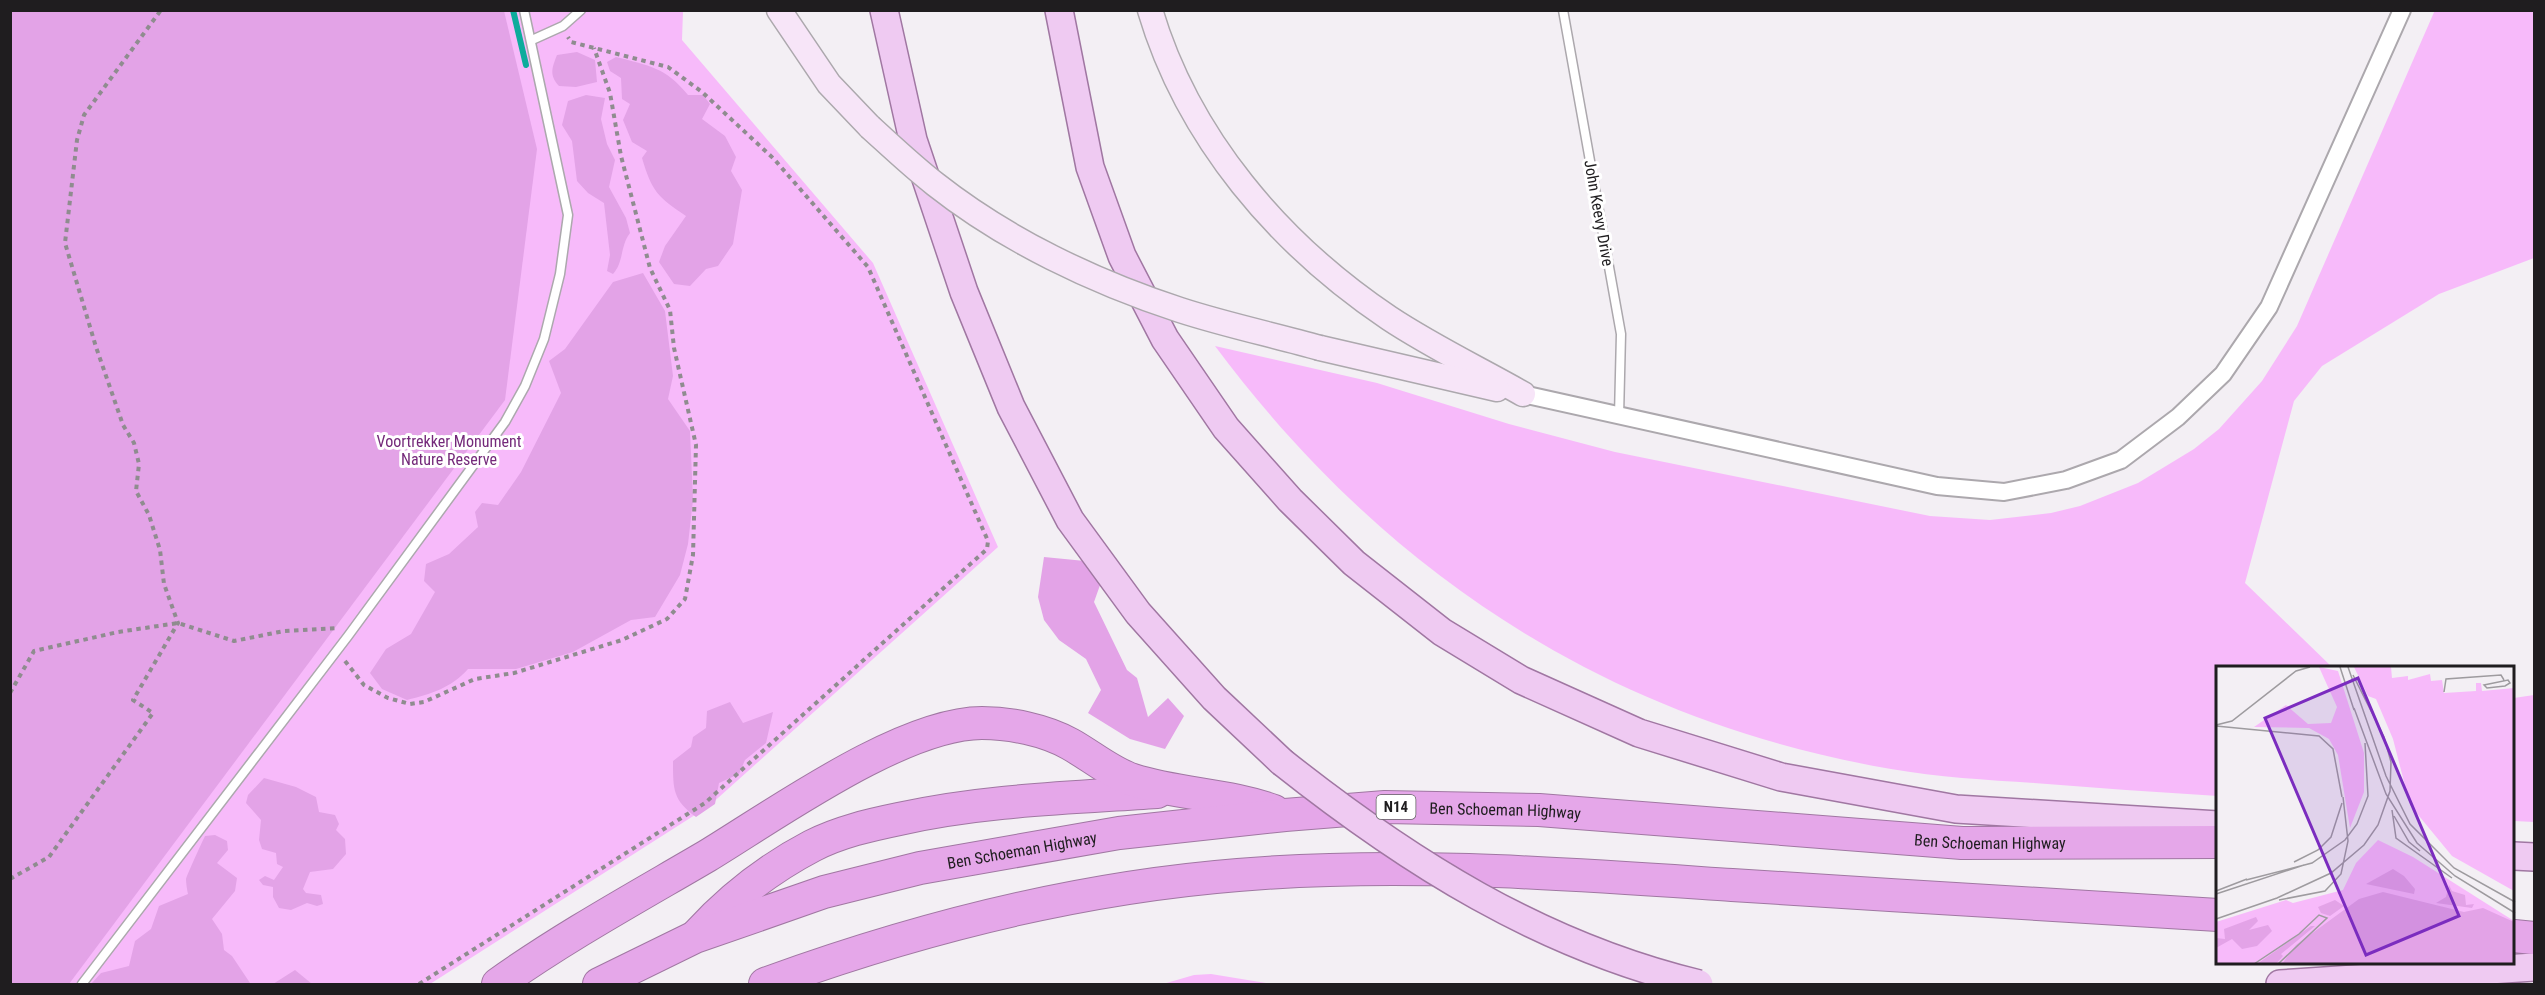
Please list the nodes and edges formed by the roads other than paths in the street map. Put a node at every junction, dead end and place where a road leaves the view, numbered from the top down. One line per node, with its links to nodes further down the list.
1 (524, 10): 9 (lane)
2 (581, 10): 9 (lane)
3 (779, 10): 10 (main road, bridge)
4 (884, 10): 27 (main road, bridge)
5 (1059, 10): 14 (main road)
6 (1150, 10): 10 (main road)
7 (1563, 10): 11 (lane, John Keevy Drive)
8 (2402, 10): 11 (street)
9 (532, 40): 23 (lane)
10 (1523, 394): 11 (street)
11 (1619, 417)
12 (1172, 791): 13 (highway); 20 (highway); 24 (highway)
13 (1285, 815): 15 (highway, Ben Schoeman Highway / N14); 20 (highway, Ben Schoeman Highway / N14)
14 (2216, 825)
15 (2216, 842)
16 (2515, 856): 17 (main road)
17 (2535, 857)
18 (2216, 915): 26 (highway)
19 (2515, 936): 21 (highway)
20 (695, 937): 25 (highway, Ben Schoeman Highway / N14)
21 (2535, 938)
22 (2535, 967): 28 (main road)
23 (81, 984)
24 (498, 984)
25 (599, 984)
26 (765, 984)
27 (1699, 984)
28 (2280, 984)

